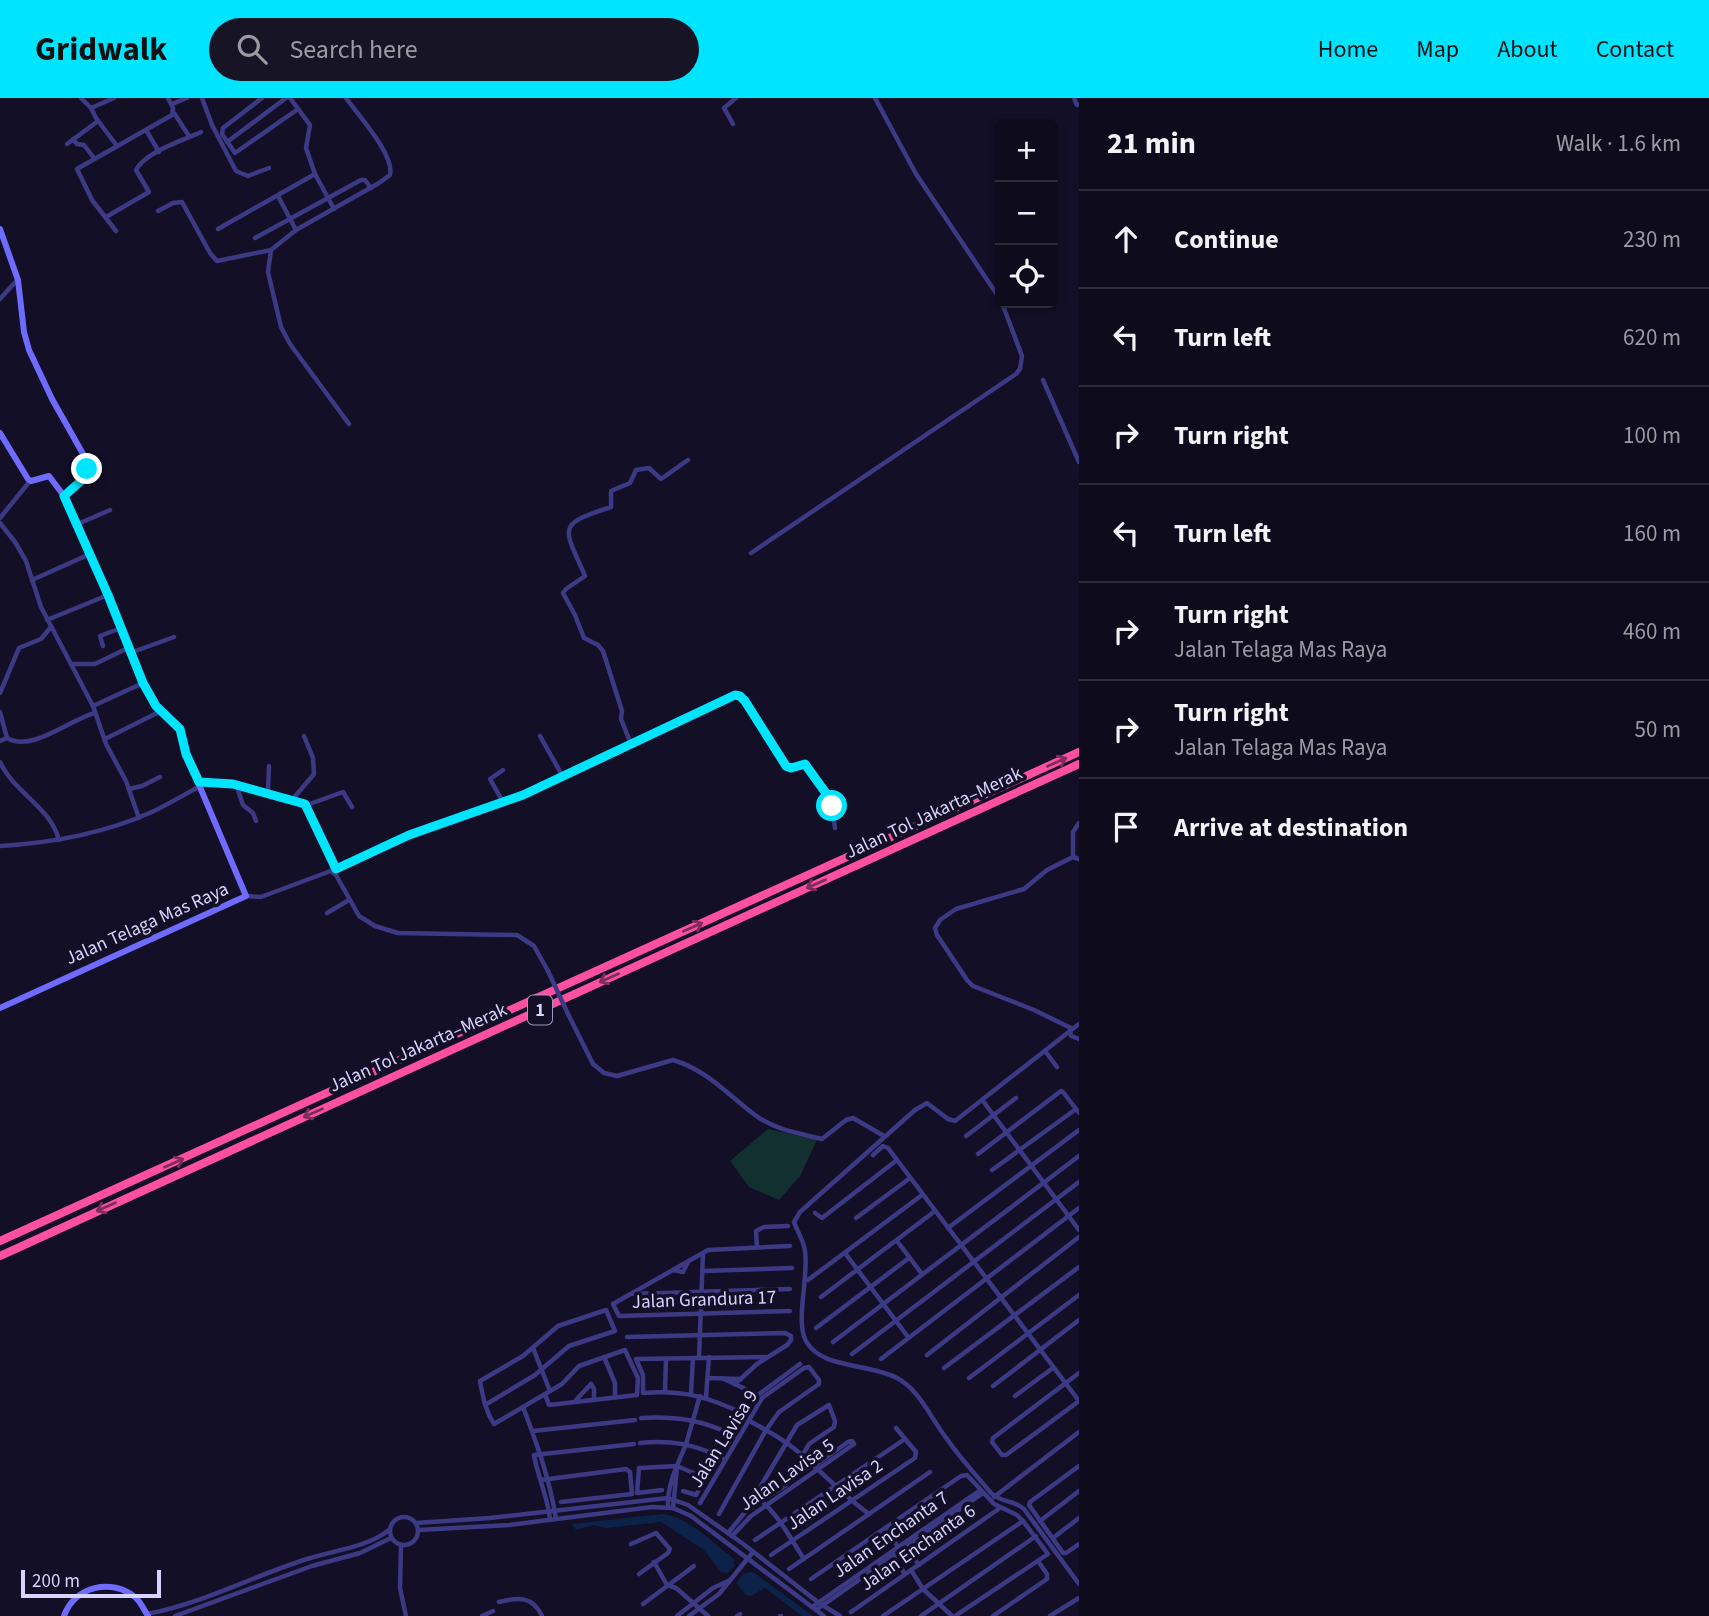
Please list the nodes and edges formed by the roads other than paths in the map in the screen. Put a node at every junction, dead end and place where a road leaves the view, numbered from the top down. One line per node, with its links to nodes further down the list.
1 (81, 98): 14 (street)
2 (114, 98): 14 (street)
3 (168, 98): 12 (street)
4 (187, 98): 12 (street)
5 (202, 98): 28 (street)
6 (262, 98): 23 (street)
7 (288, 98): 15 (street); 23 (street)
8 (346, 98): 30 (street)
9 (736, 98): 18 (street)
10 (875, 98): 44 (street)
11 (1074, 98): 13 (street)
12 (172, 104): 16 (street)
13 (1077, 105)
14 (91, 108): 17 (street)
15 (298, 108): 23 (street); 29 (street)
16 (173, 112): 19 (street); 21 (street)
17 (98, 121): 22 (street); 25 (street)
18 (733, 124)
19 (146, 130): 25 (street); 26 (street)
20 (201, 132): 21 (street)
21 (189, 136): 26 (street)
22 (73, 139): 24 (street); 27 (street)
23 (227, 142)
24 (67, 144)
25 (117, 146): 27 (street)
26 (159, 152): 35 (street)
27 (94, 158): 35 (street)
28 (269, 168)
29 (315, 174): 31 (street); 32 (street)
30 (370, 188): 32 (street); 33 (street)
31 (278, 196): 36 (street); 38 (street)
32 (328, 198): 33 (street); 36 (street)
33 (334, 209): 39 (street)
34 (158, 211): 42 (street)
35 (106, 217): 40 (street)
36 (290, 219): 39 (street); 41 (street)
37 (0, 229): 43 (main road)
38 (218, 229)
39 (296, 230): 42 (street)
40 (116, 231)
41 (255, 238)
42 (271, 250): 48 (street)
43 (18, 280): 45 (street); 53 (main road)
44 (995, 292)
45 (0, 299)
46 (1004, 308): 58 (street)
47 (1043, 380): 51 (street)
48 (349, 424)
49 (0, 433): 52 (main road)
50 (688, 460): 80 (street)
51 (1079, 462)
52 (30, 481): 53 (main road); 55 (street)
53 (64, 496): 57 (main road, Jalan Telaga Mas Raya)
54 (110, 510): 57 (street)
55 (0, 517)
56 (0, 523): 60 (street)
57 (78, 524): 59 (main road, Jalan Telaga Mas Raya)
58 (751, 553)
59 (91, 554): 60 (street); 61 (main road, Jalan Telaga Mas Raya)
60 (32, 580): 62 (street)
61 (108, 595): 62 (street); 64 (main road, Jalan Telaga Mas Raya)
62 (47, 620): 63 (street)
63 (51, 627): 68 (street); 70 (street)
64 (121, 628): 66 (street); 67 (main road, Jalan Telaga Mas Raya)
65 (174, 637): 67 (street)
66 (103, 646)
67 (129, 651): 68 (street); 69 (main road, Jalan Telaga Mas Raya)
68 (71, 664): 71 (street)
69 (143, 683): 71 (street); 72 (main road, Jalan Telaga Mas Raya)
70 (0, 693)
71 (93, 706): 74 (street)
72 (161, 711): 78 (street); 88 (main road, Jalan Telaga Mas Raya)
73 (0, 712): 77 (street)
74 (95, 713): 77 (street); 78 (street)
75 (304, 736): 92 (street)
76 (540, 736): 86 (street)
77 (7, 738): 79 (street)
78 (104, 739): 90 (street)
79 (0, 741)
80 (631, 744): 86 (street); 99 (street)
81 (1079, 752): 143 (highway, Jalan Tol Jakarta–Merak / 1, one-way to 81)
82 (0, 762): 100 (street)
83 (1079, 764): 150 (highway, Jalan Tol Jakarta–Merak / 1, one-way to 150)
84 (269, 766): 91 (street)
85 (503, 770): 93 (street)
86 (562, 775): 93 (street)
87 (160, 777): 90 (street)
88 (200, 784): 89 (street); 96 (street); 105 (main road, Jalan Telaga Mas Raya)
89 (236, 785): 91 (street); 97 (street)
90 (129, 789): 96 (street)
91 (268, 792): 92 (street)
92 (292, 800): 94 (street)
93 (503, 802): 103 (street)
94 (307, 805): 95 (street); 103 (street)
95 (352, 807)
96 (139, 818): 100 (street)
97 (256, 821)
98 (1079, 823): 102 (street)
99 (835, 828)
100 (59, 840): 101 (street)
101 (0, 846)
102 (1076, 858): 110 (street)
103 (336, 869): 104 (street)
104 (330, 871): 105 (street); 106 (street)
105 (246, 896): 108 (main road, Jalan Telaga Mas Raya)
106 (349, 900): 107 (street); 120 (street, bridge)
107 (327, 912)
108 (0, 1008)
109 (1079, 1024): 110 (street)
110 (1071, 1029): 111 (street); 112 (street)
111 (1079, 1039)
112 (1045, 1051): 113 (street); 115 (street)
113 (1057, 1067)
114 (1016, 1098): 117 (street)
115 (983, 1101): 117 (street); 120 (street)
116 (1077, 1111): 119 (street); 122 (street)
117 (993, 1116): 119 (street); 121 (street)
118 (1079, 1130): 127 (street)
119 (1006, 1133): 122 (street); 123 (street)
120 (884, 1136): 243 (street)
121 (966, 1136)
122 (1018, 1150): 127 (street); 128 (street)
123 (978, 1154)
124 (873, 1155): 126 (street)
125 (1079, 1156): 130 (street)
126 (897, 1160): 129 (street); 136 (street)
127 (1031, 1167): 130 (street); 140 (street)
128 (992, 1170)
129 (909, 1178): 132 (street); 138 (street)
130 (1043, 1182): 133 (street); 145 (street)
131 (1079, 1182): 133 (street)
132 (922, 1195): 135 (street); 149 (street)
133 (1056, 1200): 137 (street); 152 (street)
134 (1079, 1208): 137 (street)
135 (935, 1211): 140 (street); 144 (street)
136 (815, 1213)
137 (1068, 1216): 141 (street); 158 (street)
138 (856, 1218)
139 (788, 1226): 147 (street)
140 (948, 1228): 145 (street)
141 (1079, 1230)
142 (1079, 1237): 166 (street)
143 (0, 1241)
144 (897, 1241): 151 (street); 155 (street)
145 (960, 1245): 152 (street); 157 (street)
146 (790, 1246): 147 (street)
147 (757, 1247): 148 (street)
148 (703, 1253): 156 (street); 163 (street)
149 (845, 1253): 155 (street); 159 (street)
150 (0, 1256)
151 (909, 1258): 157 (street); 160 (street)
152 (973, 1261): 158 (street); 171 (street)
153 (1079, 1267): 170 (street)
154 (793, 1268): 156 (street)
155 (857, 1269): 160 (street); 165 (street)
156 (704, 1270): 162 (street)
157 (922, 1274): 167 (street)
158 (986, 1279): 166 (street); 177 (street)
159 (808, 1280)
160 (870, 1287): 167 (street); 173 (street)
161 (790, 1289): 162 (street)
162 (703, 1292): 163 (street); 169 (street)
163 (631, 1294): 169 (street, Jalan Grandura 17)
164 (1079, 1295): 174 (street)
165 (821, 1297)
166 (1000, 1297): 170 (street); 182 (street)
167 (883, 1303): 171 (street); 178 (street)
168 (790, 1311): 169 (street, Jalan Grandura 17)
169 (701, 1314): 175 (street)
170 (1014, 1316): 174 (street); 193 (street)
171 (896, 1320): 177 (street); 181 (street)
172 (1079, 1320): 180 (street)
173 (816, 1328)
174 (1028, 1334): 180 (street); 200 (street)
175 (699, 1335): 176 (street); 185 (street); 187 (street)
176 (627, 1337)
177 (908, 1337): 190 (street)
178 (833, 1342)
179 (533, 1348): 195 (street); 195 (street); 215 (street)
180 (1040, 1350): 194 (street); 203 (street)
181 (852, 1354)
182 (927, 1354)
183 (757, 1356): 186 (street); 187 (street); 191 (street)
184 (604, 1357): 205 (street); 207 (street); 210 (street)
185 (699, 1357): 186 (street); 188 (street)
186 (709, 1357): 197 (street)
187 (766, 1357): 191 (street)
188 (693, 1358): 189 (street); 206 (street)
189 (666, 1359): 204 (street); 207 (street)
190 (881, 1359)
191 (757, 1364): 199 (street)
192 (804, 1365): 202 (street); 217 (street, Jalan Lavisa 9); 220 (street)
193 (944, 1368)
194 (1054, 1368): 201 (street); 209 (street)
195 (542, 1370): 205 (street); 215 (street)
196 (1079, 1373): 201 (street)
197 (708, 1378): 198 (street); 211 (street)
198 (722, 1378): 199 (street); 202 (street)
199 (741, 1378): 202 (street)
200 (970, 1378)
201 (1066, 1383): 212 (street); 212 (street)
202 (734, 1384)
203 (993, 1386)
204 (665, 1391): 206 (street); 207 (street)
205 (548, 1393): 214 (street); 216 (street)
206 (691, 1393): 208 (street)
207 (640, 1394): 210 (street)
208 (700, 1395): 211 (street); 218 (street)
209 (1016, 1396)
210 (615, 1397): 213 (street)
211 (706, 1397): 217 (street)
212 (1078, 1398)
213 (594, 1399): 214 (street); 214 (street)
214 (575, 1402)
215 (485, 1405): 216 (street)
216 (523, 1407): 221 (street)
217 (747, 1417): 220 (street); 248 (street, Jalan Lavisa 9)
218 (693, 1420): 221 (street); 223 (street); 226 (street)
219 (896, 1428): 224 (street)
220 (766, 1430): 225 (street); 254 (street)
221 (533, 1432): 227 (street)
222 (1079, 1433): 243 (street)
223 (735, 1436)
224 (905, 1439): 236 (street); 246 (street, Jalan Lavisa 2)
225 (786, 1441): 228 (street); 228 (street); 242 (street)
226 (686, 1443): 227 (street); 229 (street); 230 (street)
227 (541, 1455): 235 (street)
228 (803, 1455): 231 (street); 245 (street)
229 (722, 1458)
230 (677, 1466): 238 (street); 241 (street); 244 (street)
231 (814, 1466): 233 (street); 233 (street, Jalan Lavisa 5)
232 (1079, 1466): 260 (street)
233 (820, 1470): 236 (street); 250 (street, Jalan Lavisa 5)
234 (930, 1472): 255 (street)
235 (544, 1479): 241 (street); 252 (street)
236 (836, 1486): 246 (street); 262 (street)
237 (662, 1490): 241 (street)
238 (683, 1491)
239 (981, 1492): 251 (street); 263 (street); 275 (street, Jalan Enchanta 7)
240 (1079, 1492): 260 (street)
241 (635, 1493): 247 (street)
242 (755, 1496): 245 (street); 253 (street)
243 (994, 1497): 292 (street)
244 (670, 1499): 249 (street); 252 (street); 266 (street)
245 (762, 1501): 250 (street); 253 (street)
246 (851, 1501): 255 (street); 271 (street, Jalan Lavisa 2)
247 (561, 1502)
248 (700, 1503)
249 (671, 1507): 257 (street); 280 (street)
250 (766, 1507): 262 (street); 266 (street, Jalan Lavisa 5)
251 (1001, 1508): 259 (street); 284 (street, Jalan Enchanta 6)
252 (552, 1511): 257 (street); 258 (street); 261 (street)
253 (746, 1511): 266 (street)
254 (719, 1514)
255 (869, 1514): 281 (street)
256 (1079, 1518): 269 (street)
257 (556, 1519): 258 (street)
258 (550, 1520): 265 (street)
259 (1023, 1521): 267 (street); 294 (street)
260 (1040, 1521): 269 (street)
261 (416, 1523): 264 (street); 265 (street)
262 (780, 1524): 270 (street); 271 (street)
263 (885, 1528): 276 (street); 291 (street)
264 (389, 1530): 268 (street); 305 (street)
265 (418, 1530): 274 (street)
266 (730, 1535): 277 (street)
267 (1036, 1536): 282 (street); 300 (street)
268 (391, 1538): 274 (street); 307 (street)
269 (1053, 1538): 273 (street)
270 (755, 1540)
271 (792, 1541): 279 (street, Jalan Lavisa 2); 281 (street)
272 (631, 1544): 283 (street)
273 (1079, 1544)
274 (401, 1545): 308 (street)
275 (905, 1545): 276 (street, Jalan Enchanta 7); 278 (street, Jalan Enchanta 7); 284 (street)
276 (898, 1547): 278 (street, Jalan Enchanta 7)
277 (753, 1552): 280 (street); 297 (street)
278 (892, 1554): 289 (street); 297 (street, Jalan Enchanta 7)
279 (771, 1555)
280 (747, 1558): 290 (street); 302 (street)
281 (804, 1559): 286 (street)
282 (1038, 1561): 318 (street); 319 (street)
283 (654, 1562): 288 (street); 293 (street)
284 (919, 1565): 287 (street, Jalan Enchanta 6)
285 (694, 1566): 293 (street)
286 (789, 1569)
287 (911, 1570): 289 (street, Jalan Enchanta 6); 294 (street)
288 (639, 1574)
289 (905, 1574): 304 (street, Jalan Enchanta 6)
290 (731, 1579): 299 (street); 301 (street)
291 (811, 1579)
292 (1079, 1584)
293 (667, 1585): 298 (street); 299 (street)
294 (923, 1589): 300 (street); 316 (street)
295 (1079, 1598): 320 (street)
296 (499, 1602): 310 (street)
297 (821, 1603): 302 (street, Jalan Enchanta 7); 315 (street)
298 (643, 1604)
299 (693, 1604): 301 (street); 311 (street)
300 (938, 1604): 317 (street); 318 (street)
301 (699, 1608): 312 (street); 313 (street)
302 (814, 1608): 314 (street)
303 (493, 1611): 309 (street)
304 (851, 1612)
305 (148, 1615): 306 (main road)
306 (64, 1616)
307 (176, 1616)
308 (407, 1616)
309 (482, 1616)
310 (542, 1616)
311 (677, 1616)
312 (689, 1616)
313 (708, 1616)
314 (824, 1616)
315 (840, 1616)
316 (883, 1616)
317 (921, 1616)
318 (953, 1616)
319 (993, 1616)
320 (1050, 1616)

